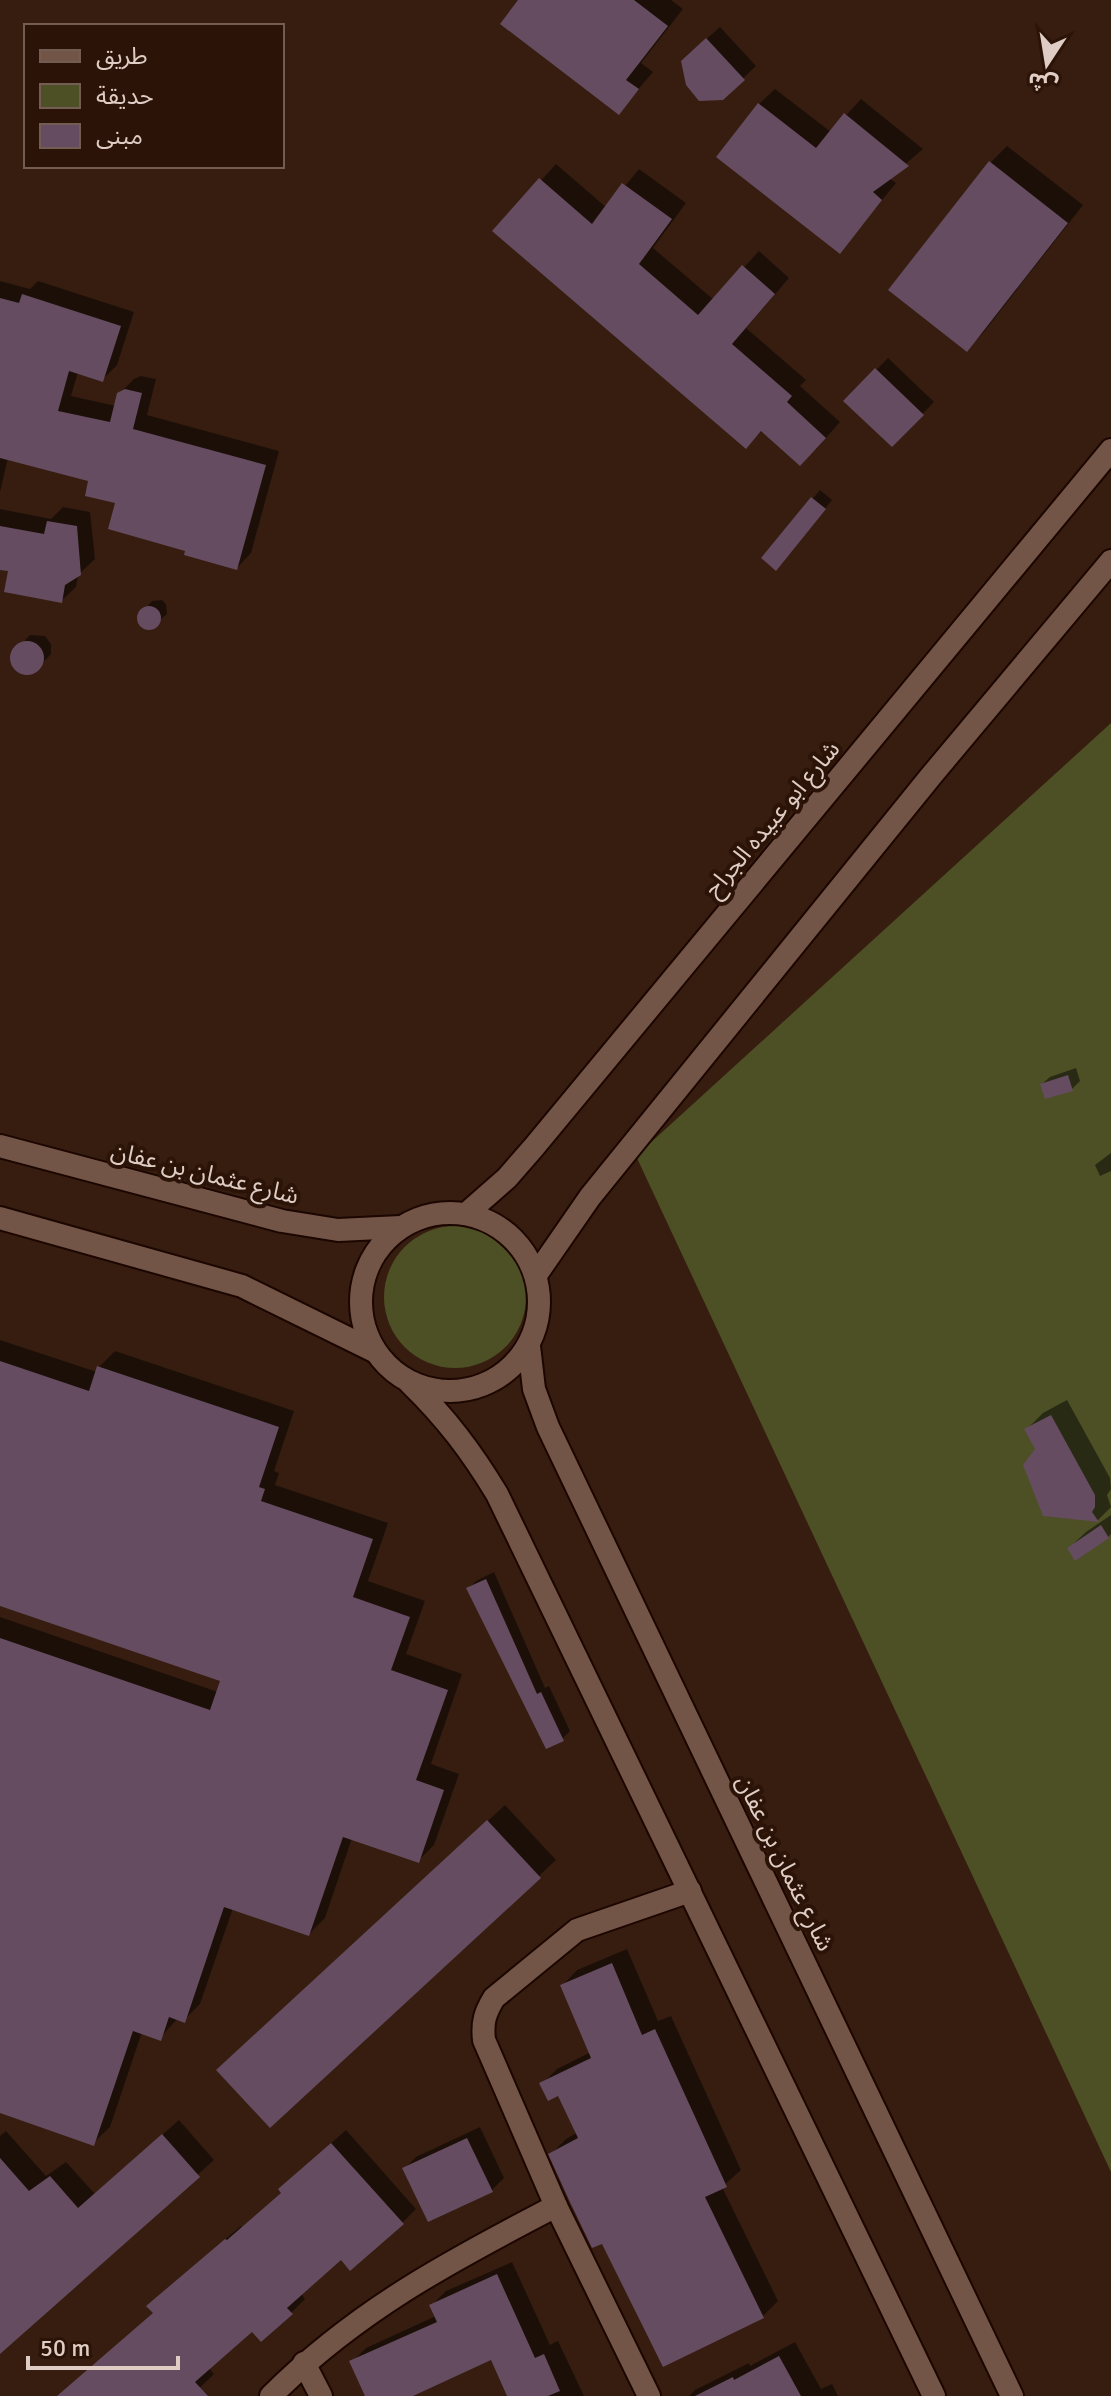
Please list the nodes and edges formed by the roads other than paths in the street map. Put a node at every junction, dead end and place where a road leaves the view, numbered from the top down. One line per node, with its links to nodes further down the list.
1 (1111, 450): 4 (main road, شارع ابو عبيده الجراح)
2 (1111, 561): 7 (main road)
3 (0, 1146): 6 (main road, شارع عثمان بن عفان)
4 (466, 1214): 6 (main road); 7 (main road)
5 (0, 1218): 9 (main road)
6 (401, 1227): 9 (main road)
7 (536, 1275): 8 (main road)
8 (529, 1346): 10 (main road); 18 (main road, شارع عثمان بن عفان)
9 (374, 1351): 10 (main road)
10 (410, 1383): 11 (main road)
11 (690, 1891): 12 (main road); 17 (main road)
12 (556, 2206): 13 (main road); 16 (main road)
13 (304, 2363): 14 (main road); 15 (main road)
14 (271, 2396)
15 (321, 2396)
16 (649, 2396)
17 (934, 2396)
18 (1012, 2396)

